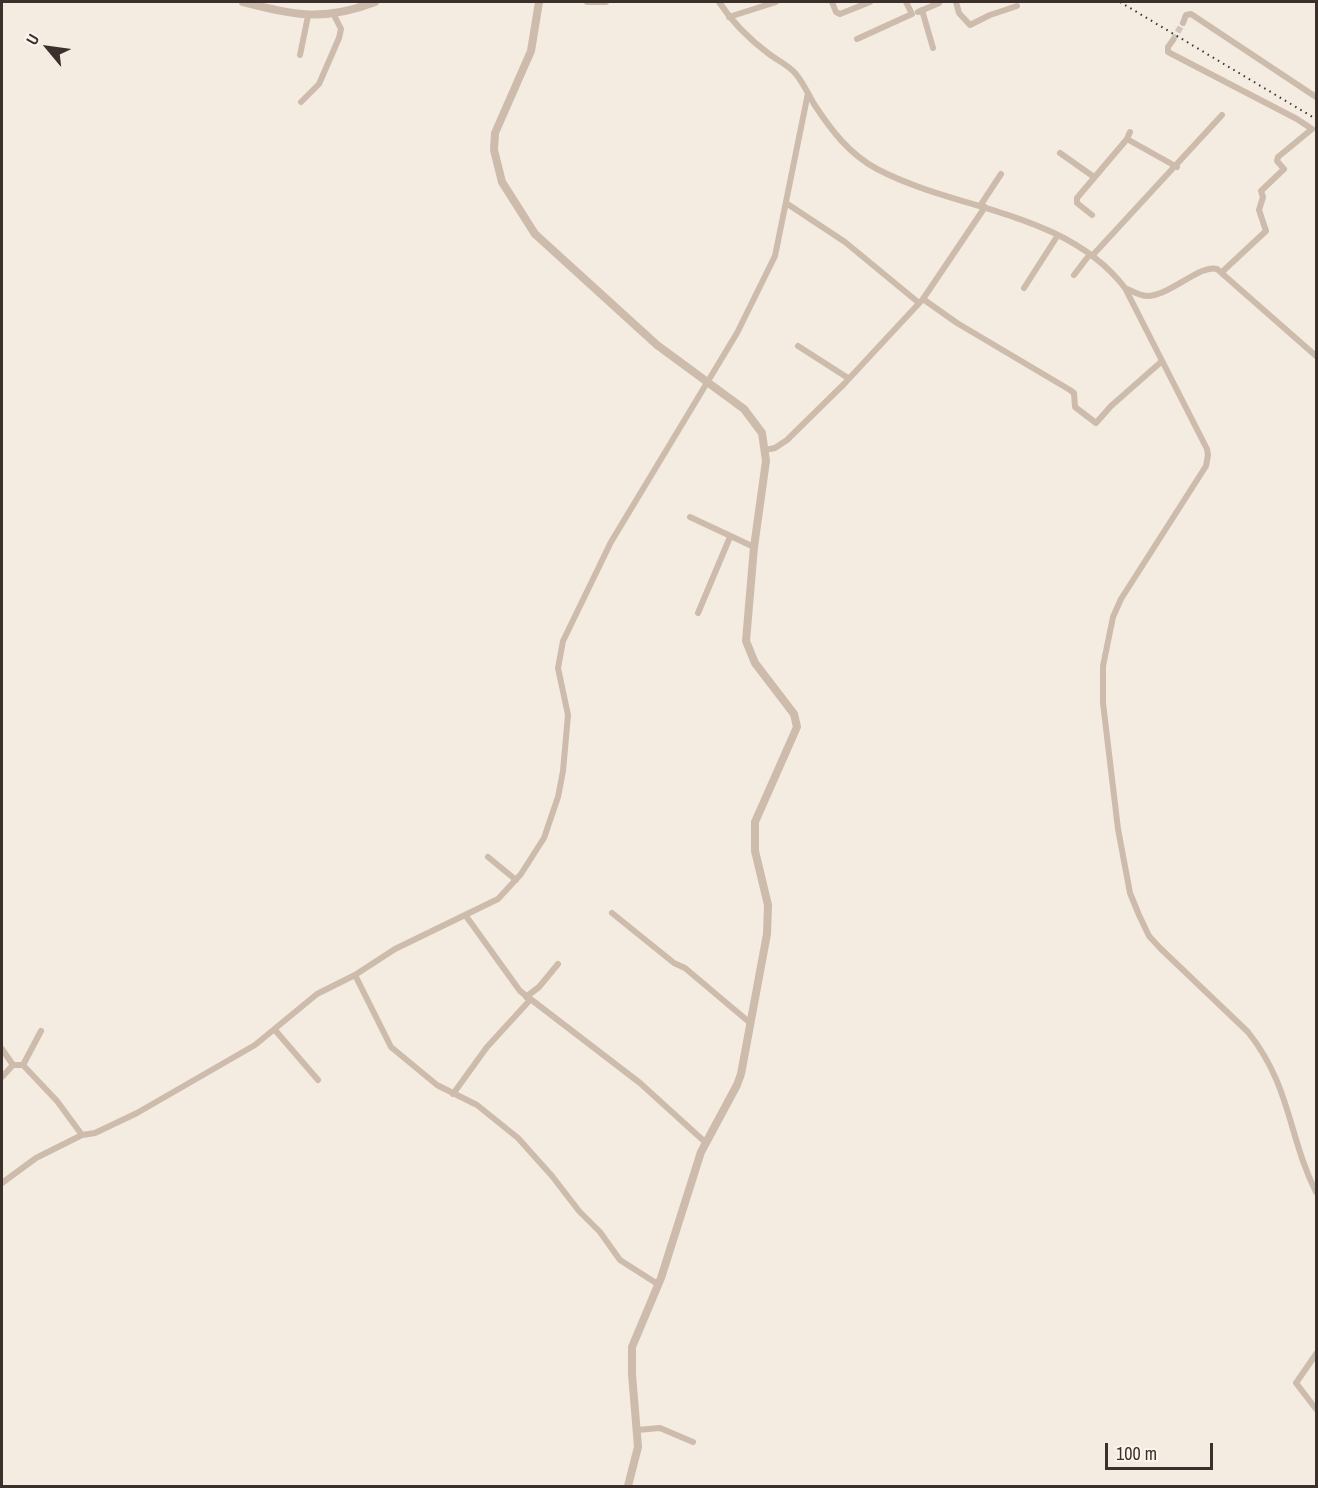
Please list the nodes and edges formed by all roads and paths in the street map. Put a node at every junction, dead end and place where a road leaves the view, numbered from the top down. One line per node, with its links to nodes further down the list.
1 (243, 2): 13 (street)
2 (375, 2): 17 (street)
3 (539, 2): 47 (street)
4 (587, 2): 5 (street)
5 (606, 2)
6 (719, 2): 19 (street)
7 (776, 2): 19 (street)
8 (832, 2): 9 (street)
9 (870, 2)
10 (906, 2): 16 (street)
11 (956, 2): 14 (street)
12 (939, 3): 15 (street)
13 (265, 4): 18 (street)
14 (1017, 6)
15 (921, 10): 16 (street); 23 (street)
16 (912, 14): 21 (street)
17 (334, 15): 18 (street); 27 (street)
18 (308, 16): 24 (street)
19 (729, 17): 25 (street)
20 (1183, 23): 26 (street)
21 (857, 39)
22 (1173, 40): 38 (street)
23 (933, 48)
24 (300, 55)
25 (808, 93): 33 (street); 34 (street)
26 (1317, 97)
27 (301, 102)
28 (1222, 115): 30 (street)
29 (1060, 153): 32 (street)
30 (1177, 166): 32 (street); 37 (street)
31 (1001, 174): 34 (street)
32 (1094, 177): 35 (street)
33 (786, 203): 42 (street); 47 (street)
34 (983, 206): 36 (street); 42 (street)
35 (1092, 215)
36 (1058, 235): 37 (street); 40 (street)
37 (1091, 255): 39 (street); 41 (street)
38 (1222, 272): 41 (street); 44 (street)
39 (1074, 275)
40 (1024, 288)
41 (1125, 288): 45 (street)
42 (921, 301): 45 (street); 46 (street)
43 (798, 346): 46 (street)
44 (1317, 356)
45 (1161, 362): 72 (street)
46 (848, 378): 48 (street)
47 (707, 382): 48 (street); 54 (street)
48 (765, 450): 51 (street)
49 (690, 517): 50 (street)
50 (730, 537): 51 (street); 52 (street)
51 (754, 547): 60 (street)
52 (698, 613)
53 (488, 857): 54 (street)
54 (516, 880): 56 (street)
55 (612, 913): 60 (street)
56 (466, 916): 58 (street); 59 (street)
57 (558, 964): 59 (street)
58 (355, 975): 61 (street); 68 (street)
59 (528, 998): 68 (street); 70 (street)
60 (749, 1022): 70 (street)
61 (275, 1030): 67 (street); 69 (street)
62 (40, 1031): 65 (street)
63 (2, 1048): 64 (street)
64 (14, 1065): 65 (street); 66 (street)
65 (23, 1065): 69 (street)
66 (2, 1077)
67 (318, 1080)
68 (453, 1094): 73 (street)
69 (82, 1135): 71 (street)
70 (705, 1142): 73 (street)
71 (2, 1184)
72 (1317, 1192)
73 (656, 1283): 76 (street)
74 (1317, 1354): 75 (street)
75 (1317, 1410)
76 (637, 1430): 77 (street); 78 (street)
77 (693, 1442)
78 (630, 1486)

